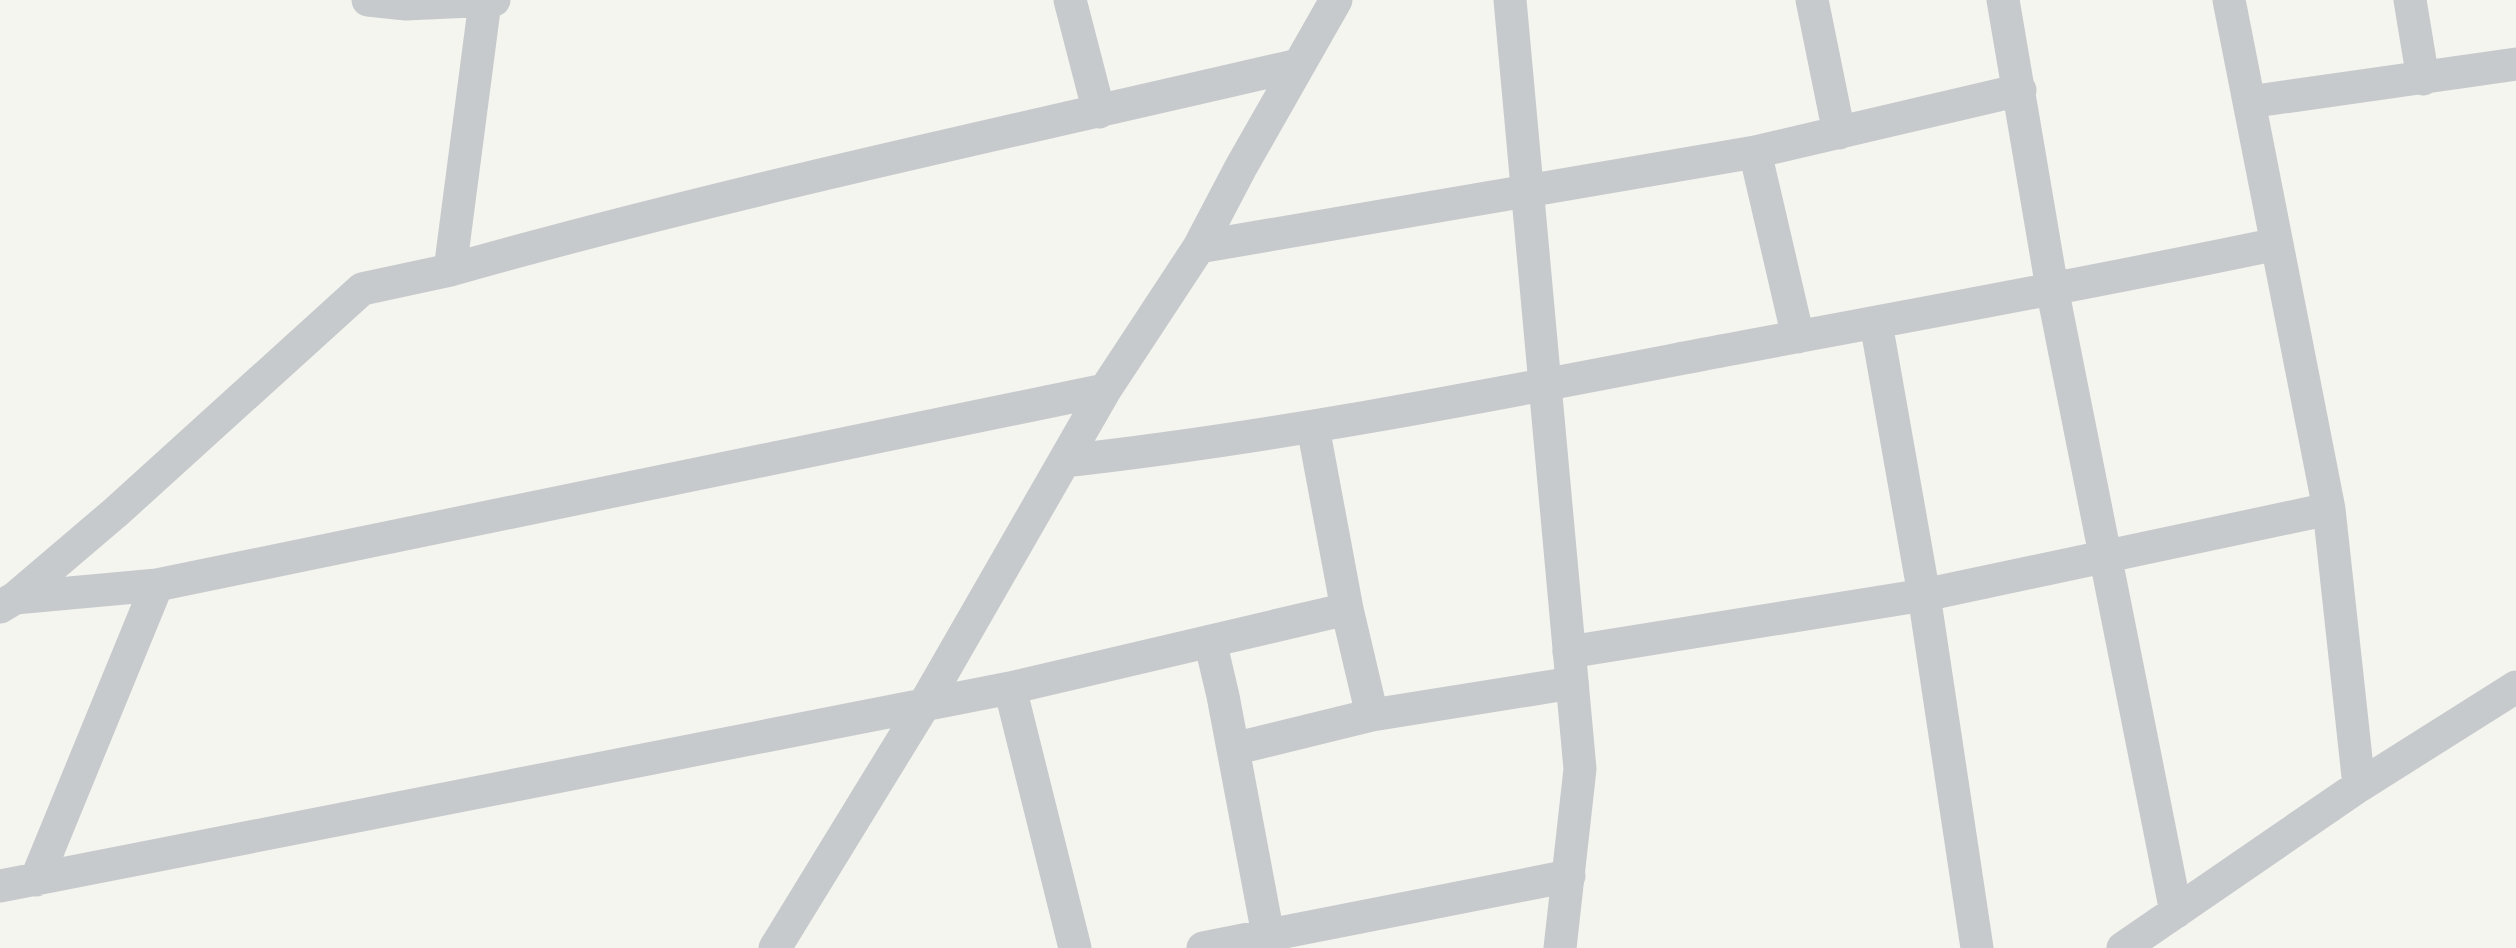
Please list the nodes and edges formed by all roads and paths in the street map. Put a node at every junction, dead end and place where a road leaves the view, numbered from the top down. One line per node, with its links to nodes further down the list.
1 (368, 0): 9 (street)
2 (1070, 0): 15 (street)
3 (1336, 0): 10 (street)
4 (1510, 0): 18 (street)
5 (1812, 0): 16 (street)
6 (2003, 0): 13 (street)
7 (2229, 0): 14 (street)
8 (2410, 0): 12 (street)
9 (490, 1): 21 (street)
10 (1298, 64): 15 (street); 20 (street)
11 (2516, 64): 12 (street)
12 (2423, 79): 14 (street)
13 (2020, 90): 16 (street); 22 (street)
14 (2249, 102): 19 (street)
15 (1099, 112): 21 (street)
16 (1839, 133): 17 (street)
17 (1755, 152): 18 (street); 24 (street)
18 (1526, 192): 20 (street); 25 (street)
19 (2277, 244): 22 (street); 29 (street)
20 (1199, 247): 26 (street)
21 (450, 270): 33 (street)
22 (2052, 288): 23 (street); 30 (street)
23 (1876, 323): 24 (street); 32 (street)
24 (1797, 337): 25 (street)
25 (1544, 385): 27 (street); 36 (street)
26 (1105, 390): 28 (street); 31 (street)
27 (1313, 427): 28 (street); 34 (street)
28 (1064, 461): 39 (street)
29 (2329, 509): 30 (street); 42 (street)
30 (2106, 556): 32 (street); 46 (street)
31 (157, 585): 33 (street); 44 (street)
32 (1924, 595): 36 (street); 52 (street)
33 (8, 602)
34 (1347, 609): 35 (street); 40 (street)
35 (1210, 641): 38 (street); 41 (street)
36 (1570, 667): 40 (street); 43 (street)
37 (2516, 687): 42 (street)
38 (1010, 688): 39 (street); 49 (street)
39 (924, 705): 44 (street); 48 (street)
40 (1372, 715): 41 (street)
41 (1233, 749): 47 (street)
42 (2359, 786): 46 (street)
43 (1569, 876): 47 (street); 51 (street)
44 (36, 880): 45 (street)
45 (0, 886)
46 (2176, 912): 53 (street)
47 (1268, 935): 50 (street)
48 (775, 948)
49 (1075, 948)
50 (1203, 948)
51 (1560, 948)
52 (1977, 948)
53 (2123, 948)

